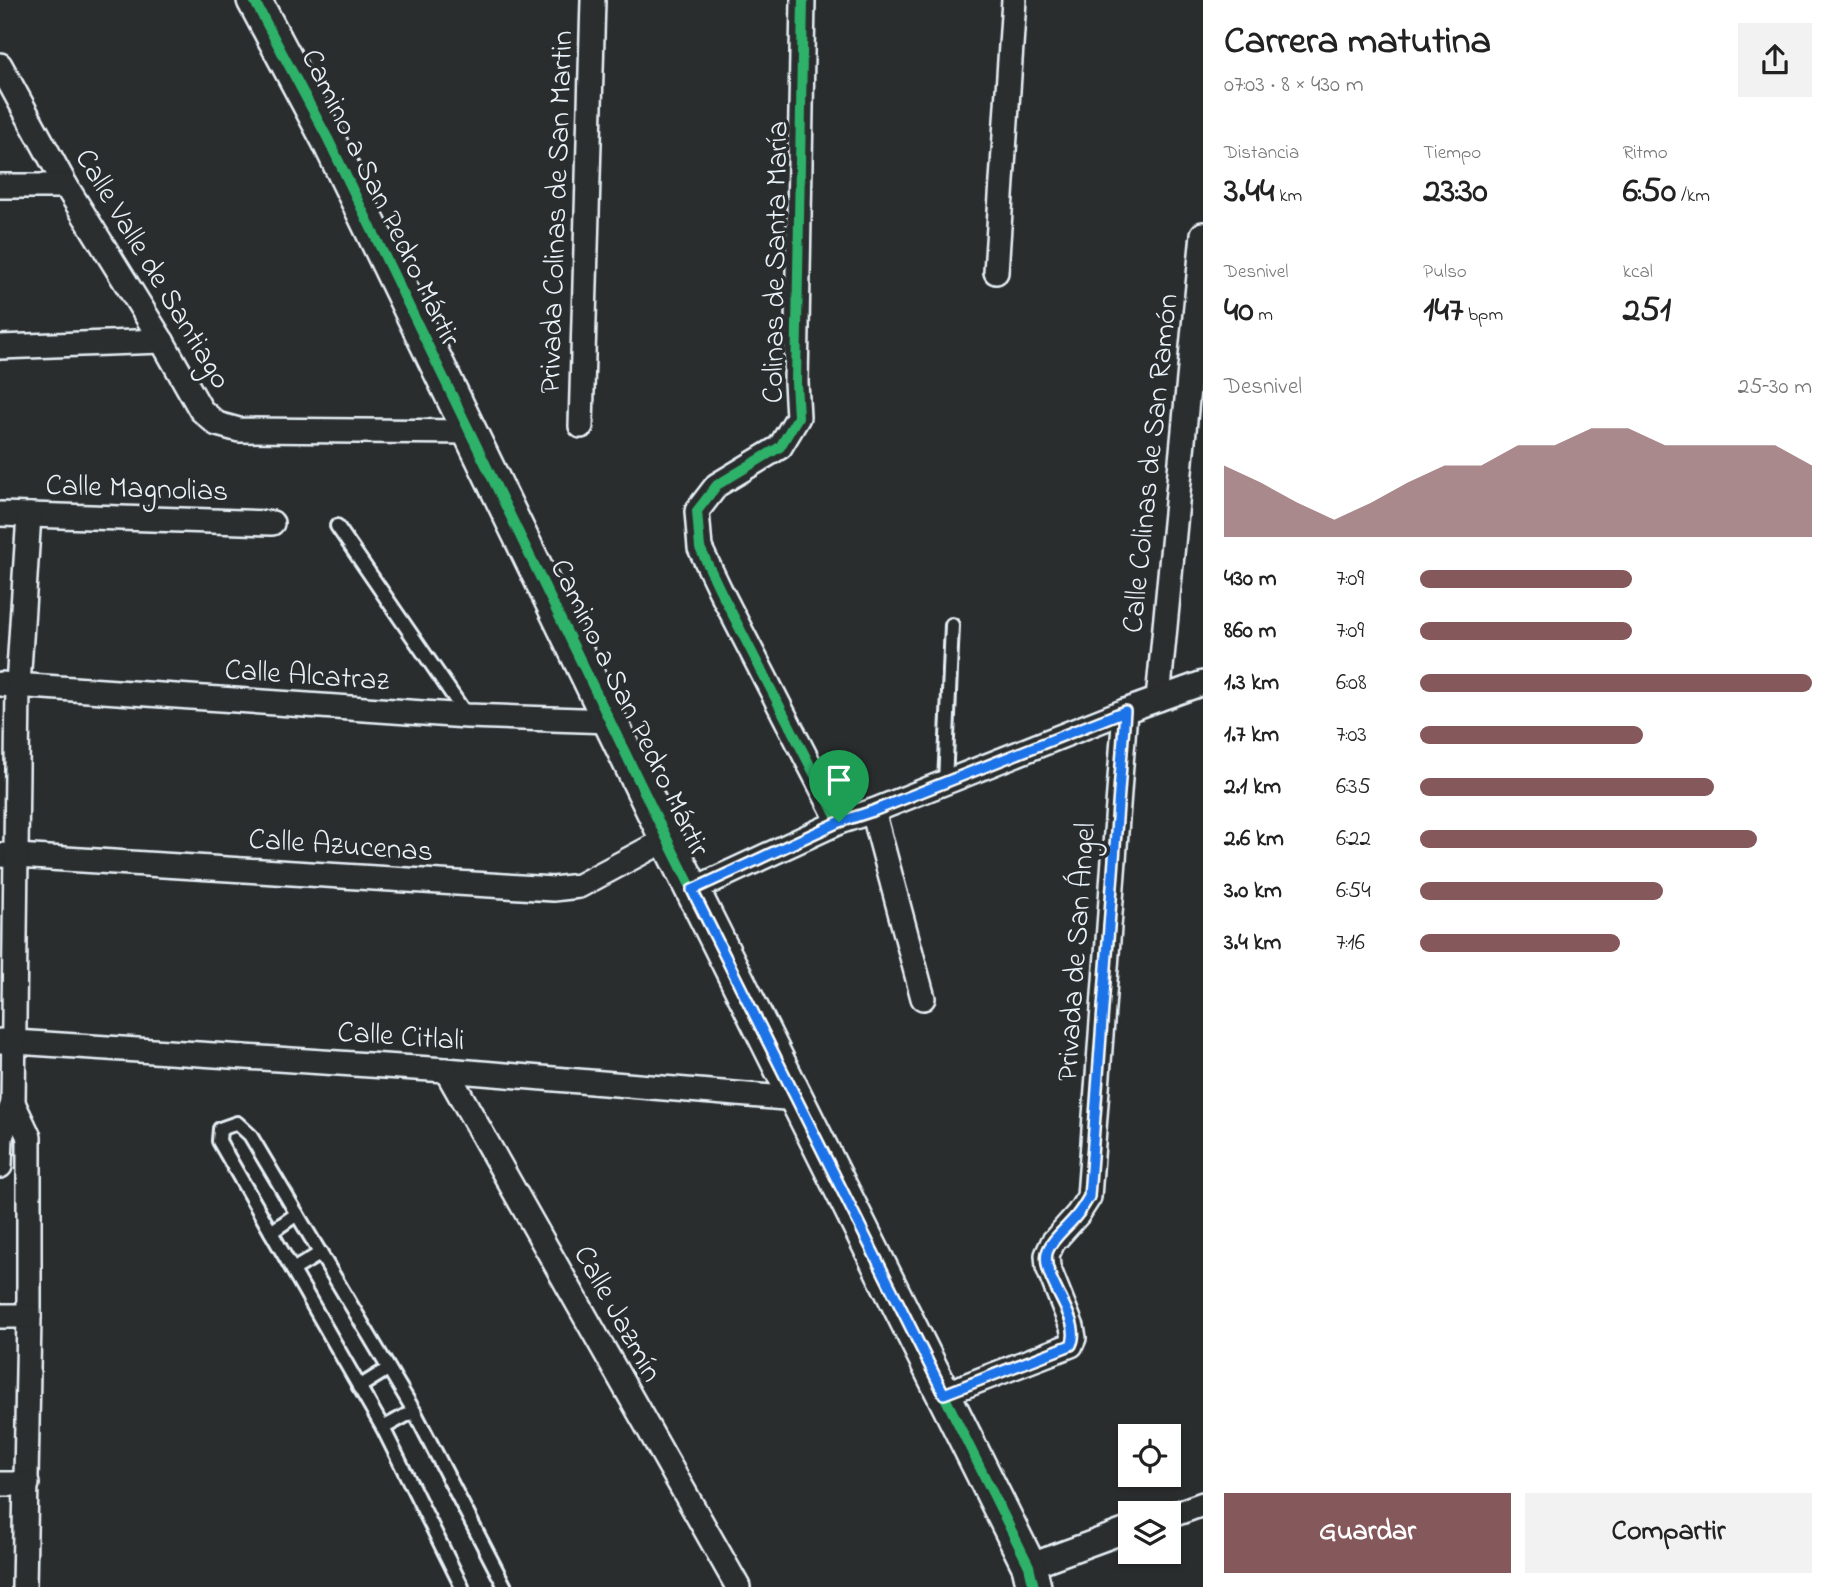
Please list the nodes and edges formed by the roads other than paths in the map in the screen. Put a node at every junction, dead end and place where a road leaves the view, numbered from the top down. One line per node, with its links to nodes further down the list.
1 (254, 0): 13 (street, Camino a San Pedro Mártir)
2 (593, 0): 12 (street, Privada Colinas de San Martin)
3 (803, 0): 27 (street, Colinas de Santa María)
4 (1014, 0): 9 (street)
5 (0, 65): 7 (street, Calle Valle de Santiago)
6 (0, 186): 7 (street)
7 (66, 186): 10 (street, Calle Valle de Santiago)
8 (1203, 234): 21 (street, Calle Colinas de San Ramón)
9 (996, 272)
10 (162, 341): 11 (street); 13 (street, Calle Valle de Santiago)
11 (0, 347)
12 (581, 426)
13 (471, 432): 24 (street, Camino a San Pedro Mártir)
14 (0, 514): 15 (street, Calle Magnolias)
15 (29, 515): 16 (street, Calle Magnolias); 20 (street)
16 (272, 523)
17 (337, 526): 23 (lane)
18 (952, 625): 25 (lane)
19 (1203, 683): 21 (street)
20 (9, 685): 23 (street, Calle Alcatraz); 29 (street)
21 (1158, 699): 22 (street)
22 (1125, 711): 25 (street); 47 (street, Privada de San Ángel)
23 (467, 716): 24 (street, Calle Alcatraz)
24 (610, 720): 28 (street, Camino a San Pedro Mártir)
25 (944, 783): 26 (street)
26 (873, 811): 27 (street); 31 (street)
27 (839, 822): 30 (street)
28 (667, 839): 29 (street, Calle Azucenas); 30 (street, Camino a San Pedro Mártir)
29 (8, 855): 32 (street)
30 (692, 890): 34 (street, Camino a San Pedro Mártir)
31 (923, 998)
32 (7, 1041): 33 (street, Calle Citlali); 35 (street)
33 (446, 1070): 34 (street, Calle Citlali); 59 (street, Calle Jazmín)
34 (797, 1099): 47 (street, Camino a San Pedro Mártir)
35 (13, 1103): 36 (street); 37 (street)
36 (1, 1137): 37 (street); 38 (street)
37 (29, 1137): 44 (street)
38 (0, 1166)
39 (297, 1214): 40 (lane); 40 (lane); 41 (lane)
40 (271, 1232): 42 (lane)
41 (321, 1253): 42 (lane); 45 (lane)
42 (293, 1270): 46 (lane)
43 (0, 1316): 44 (street)
44 (29, 1316): 50 (street)
45 (388, 1369): 46 (lane); 48 (lane)
46 (359, 1387): 49 (lane)
47 (944, 1394): 55 (street, Camino a San Pedro Mártir)
48 (414, 1411): 49 (lane); 58 (lane)
49 (383, 1428): 57 (lane)
50 (27, 1484): 51 (street); 56 (street)
51 (0, 1485)
52 (1203, 1504): 53 (street)
53 (1181, 1512)
54 (1118, 1536): 55 (street)
55 (1032, 1576)
56 (24, 1587)
57 (462, 1587)
58 (505, 1587)
59 (738, 1587)

